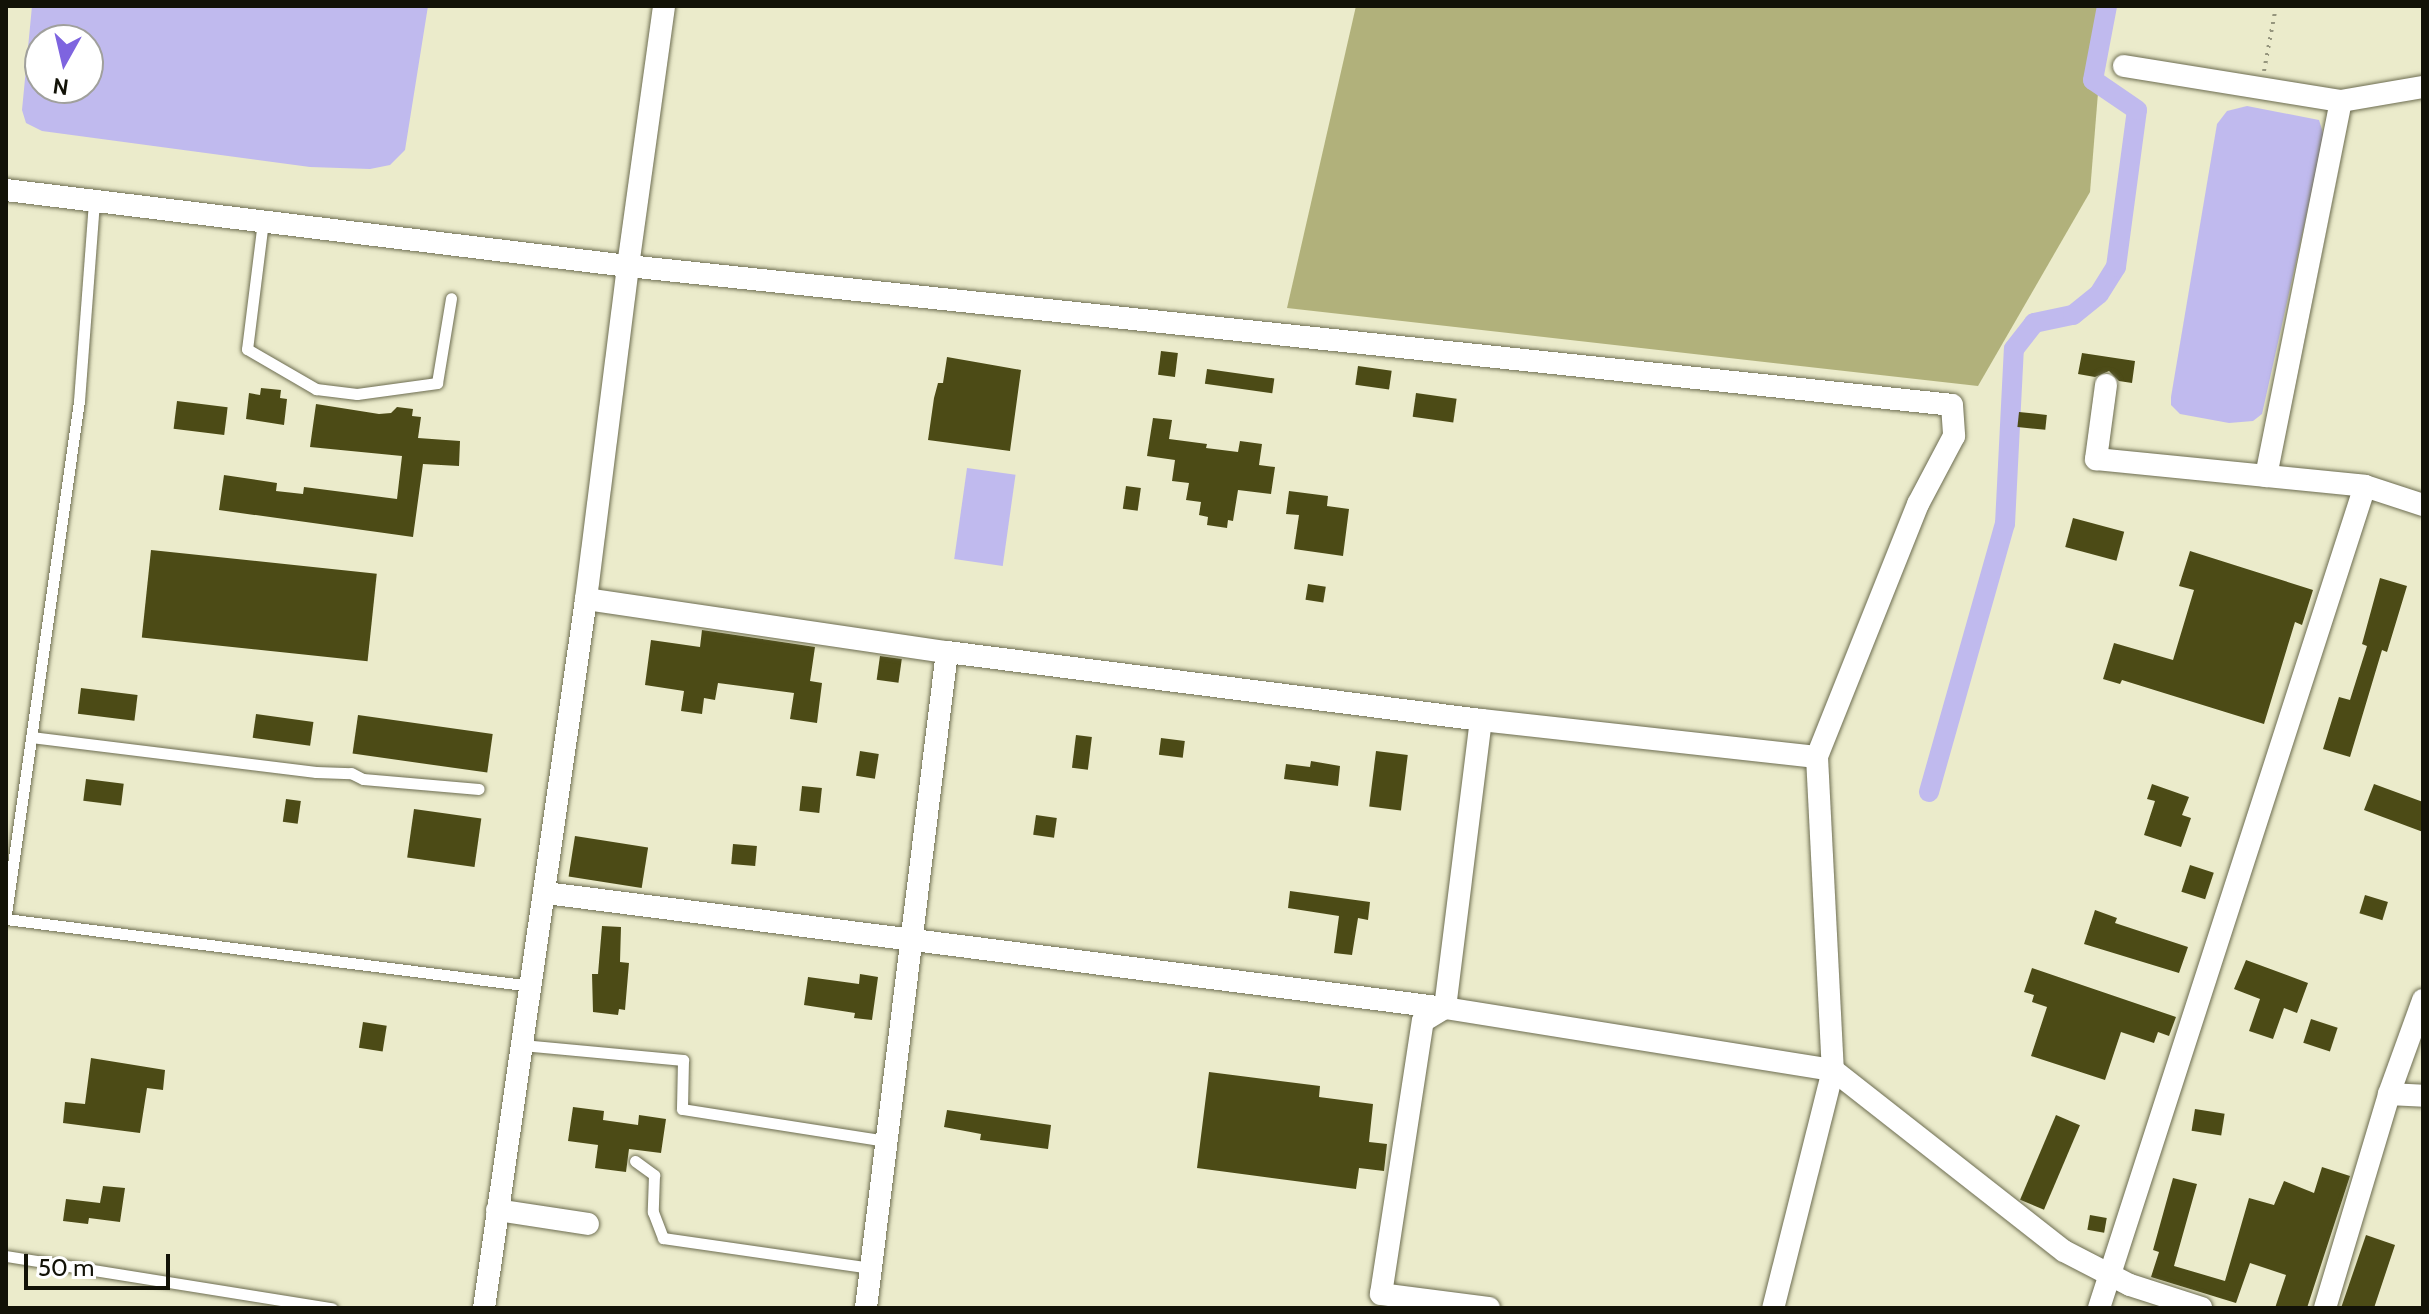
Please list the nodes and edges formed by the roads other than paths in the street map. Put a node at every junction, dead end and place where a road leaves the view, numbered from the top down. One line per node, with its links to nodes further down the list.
1 (664, 6): 8 (street)
2 (2124, 66): 4 (street)
3 (2423, 87): 4 (street)
4 (2341, 101): 11 (street)
5 (6, 190): 6 (street)
6 (94, 201): 7 (street); 17 (lane)
7 (263, 221): 8 (street); 9 (lane)
8 (628, 266): 14 (street); 18 (street)
9 (451, 298)
10 (2106, 385): 11 (street)
11 (2266, 476): 12 (street)
12 (2365, 486): 13 (street); 41 (street)
13 (2423, 505)
14 (586, 599): 15 (street); 20 (street)
15 (947, 652): 16 (street); 22 (street)
16 (1481, 720): 18 (street); 25 (street)
17 (31, 737): 19 (lane); 21 (lane)
18 (1817, 757): 27 (street)
19 (479, 789)
20 (546, 893): 22 (street); 23 (street)
21 (6, 916): 23 (lane)
22 (911, 941): 25 (street); 30 (street)
23 (531, 986): 26 (street)
24 (2423, 1000): 28 (street)
25 (1445, 1008): 27 (street); 39 (street)
26 (522, 1045): 30 (lane); 32 (street)
27 (1833, 1070): 40 (street); 42 (street)
28 (2389, 1094): 29 (street); 43 (street)
29 (2423, 1096)
30 (886, 1141): 35 (street)
31 (635, 1161): 35 (lane)
32 (497, 1210): 33 (street); 37 (street)
33 (588, 1224)
34 (6, 1256): 36 (lane)
35 (871, 1268): 38 (street)
36 (332, 1308)
37 (484, 1308)
38 (866, 1308)
39 (1489, 1308)
40 (1773, 1308)
41 (2099, 1308)
42 (2201, 1308)
43 (2325, 1308)

